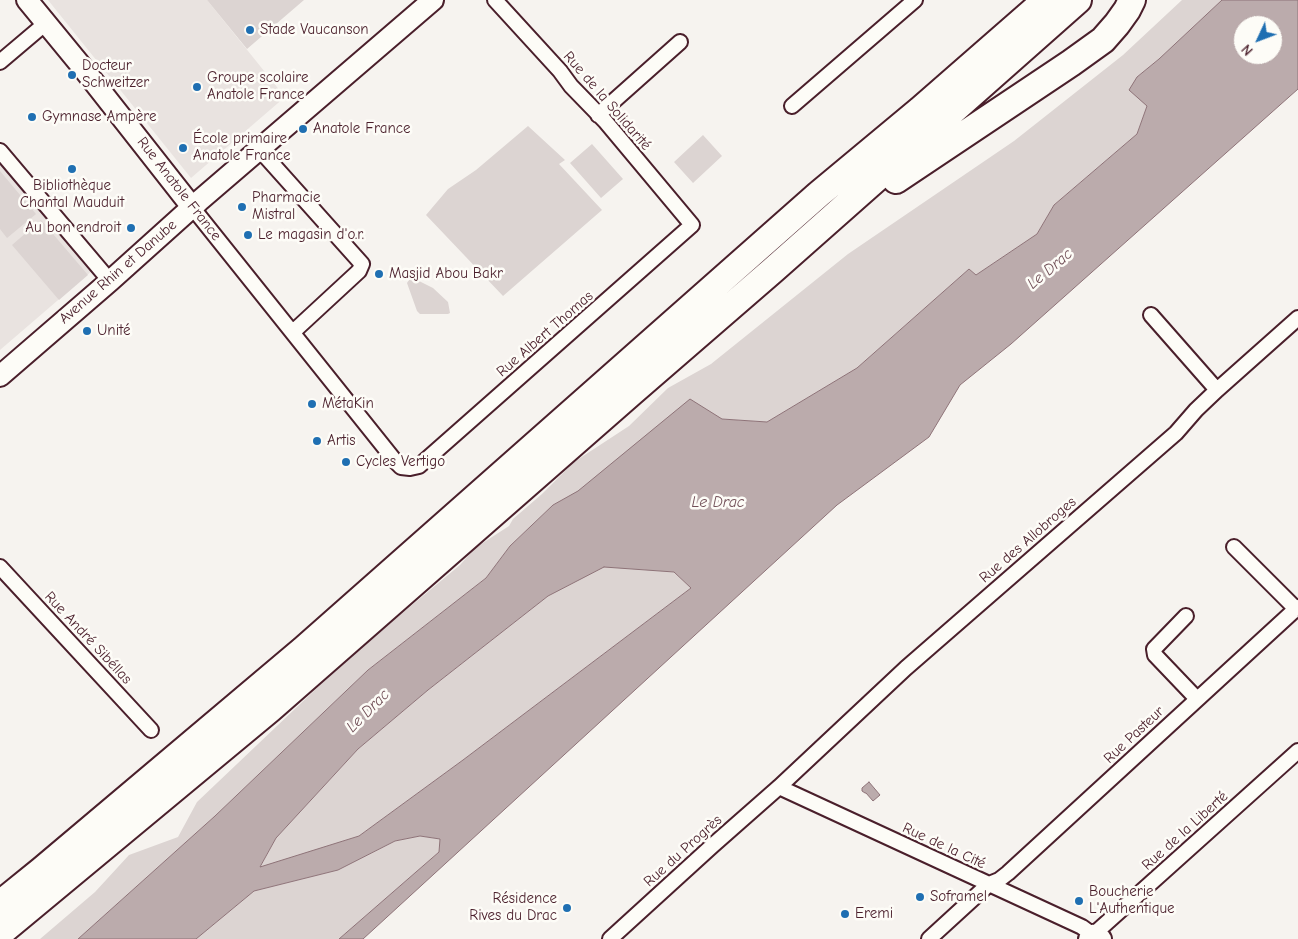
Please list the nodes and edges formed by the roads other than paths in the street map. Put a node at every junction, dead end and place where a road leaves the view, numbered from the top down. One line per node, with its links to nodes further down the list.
1 (28, 0): 9 (street, Rue Anatole France)
2 (433, 0): 15 (street, Avenue Rhin et Danube)
3 (495, 0): 14 (street, Rue de la Solidarité)
4 (915, 0): 12 (street)
5 (1019, 0): 13 (highway)
6 (1046, 0): 13 (highway)
7 (1078, 0): 19 (highway)
8 (1132, 0): 19 (highway)
9 (46, 23): 11 (street); 17 (street, Rue Anatole France)
10 (680, 42): 14 (street)
11 (0, 62)
12 (792, 106)
13 (920, 110): 36 (highway)
14 (598, 115): 18 (street, Rue de la Solidarité)
15 (259, 149): 17 (street, Avenue Rhin et Danube); 23 (street)
16 (0, 151): 20 (street)
17 (192, 207): 20 (street, Avenue Rhin et Danube); 23 (street, Rue Anatole France)
18 (692, 225): 26 (street, Rue Albert Thomas)
19 (773, 270): 37 (highway)
20 (110, 281): 24 (street, Avenue Rhin et Danube)
21 (1151, 315): 25 (street)
22 (1298, 318): 25 (street, Rue des Allobroges)
23 (293, 332): 26 (street, Rue Anatole France)
24 (0, 376)
25 (1217, 390): 34 (street, Rue des Allobroges)
26 (419, 466)
27 (1234, 547): 29 (street)
28 (0, 568): 32 (street, Rue André Sibéllas)
29 (1297, 608): 31 (street, Rue Pasteur)
30 (1186, 616): 31 (street)
31 (1197, 699): 35 (street, Rue Pasteur)
32 (151, 730)
33 (1298, 751): 38 (street, Rue de la Liberté)
34 (779, 787): 35 (street, Rue de la Cité); 39 (street, Rue du Progrès)
35 (989, 884): 38 (street, Rue de la Cité); 40 (street, Rue Pasteur)
36 (0, 904)
37 (0, 934)
38 (1095, 938)
39 (610, 939)
40 (929, 939)

